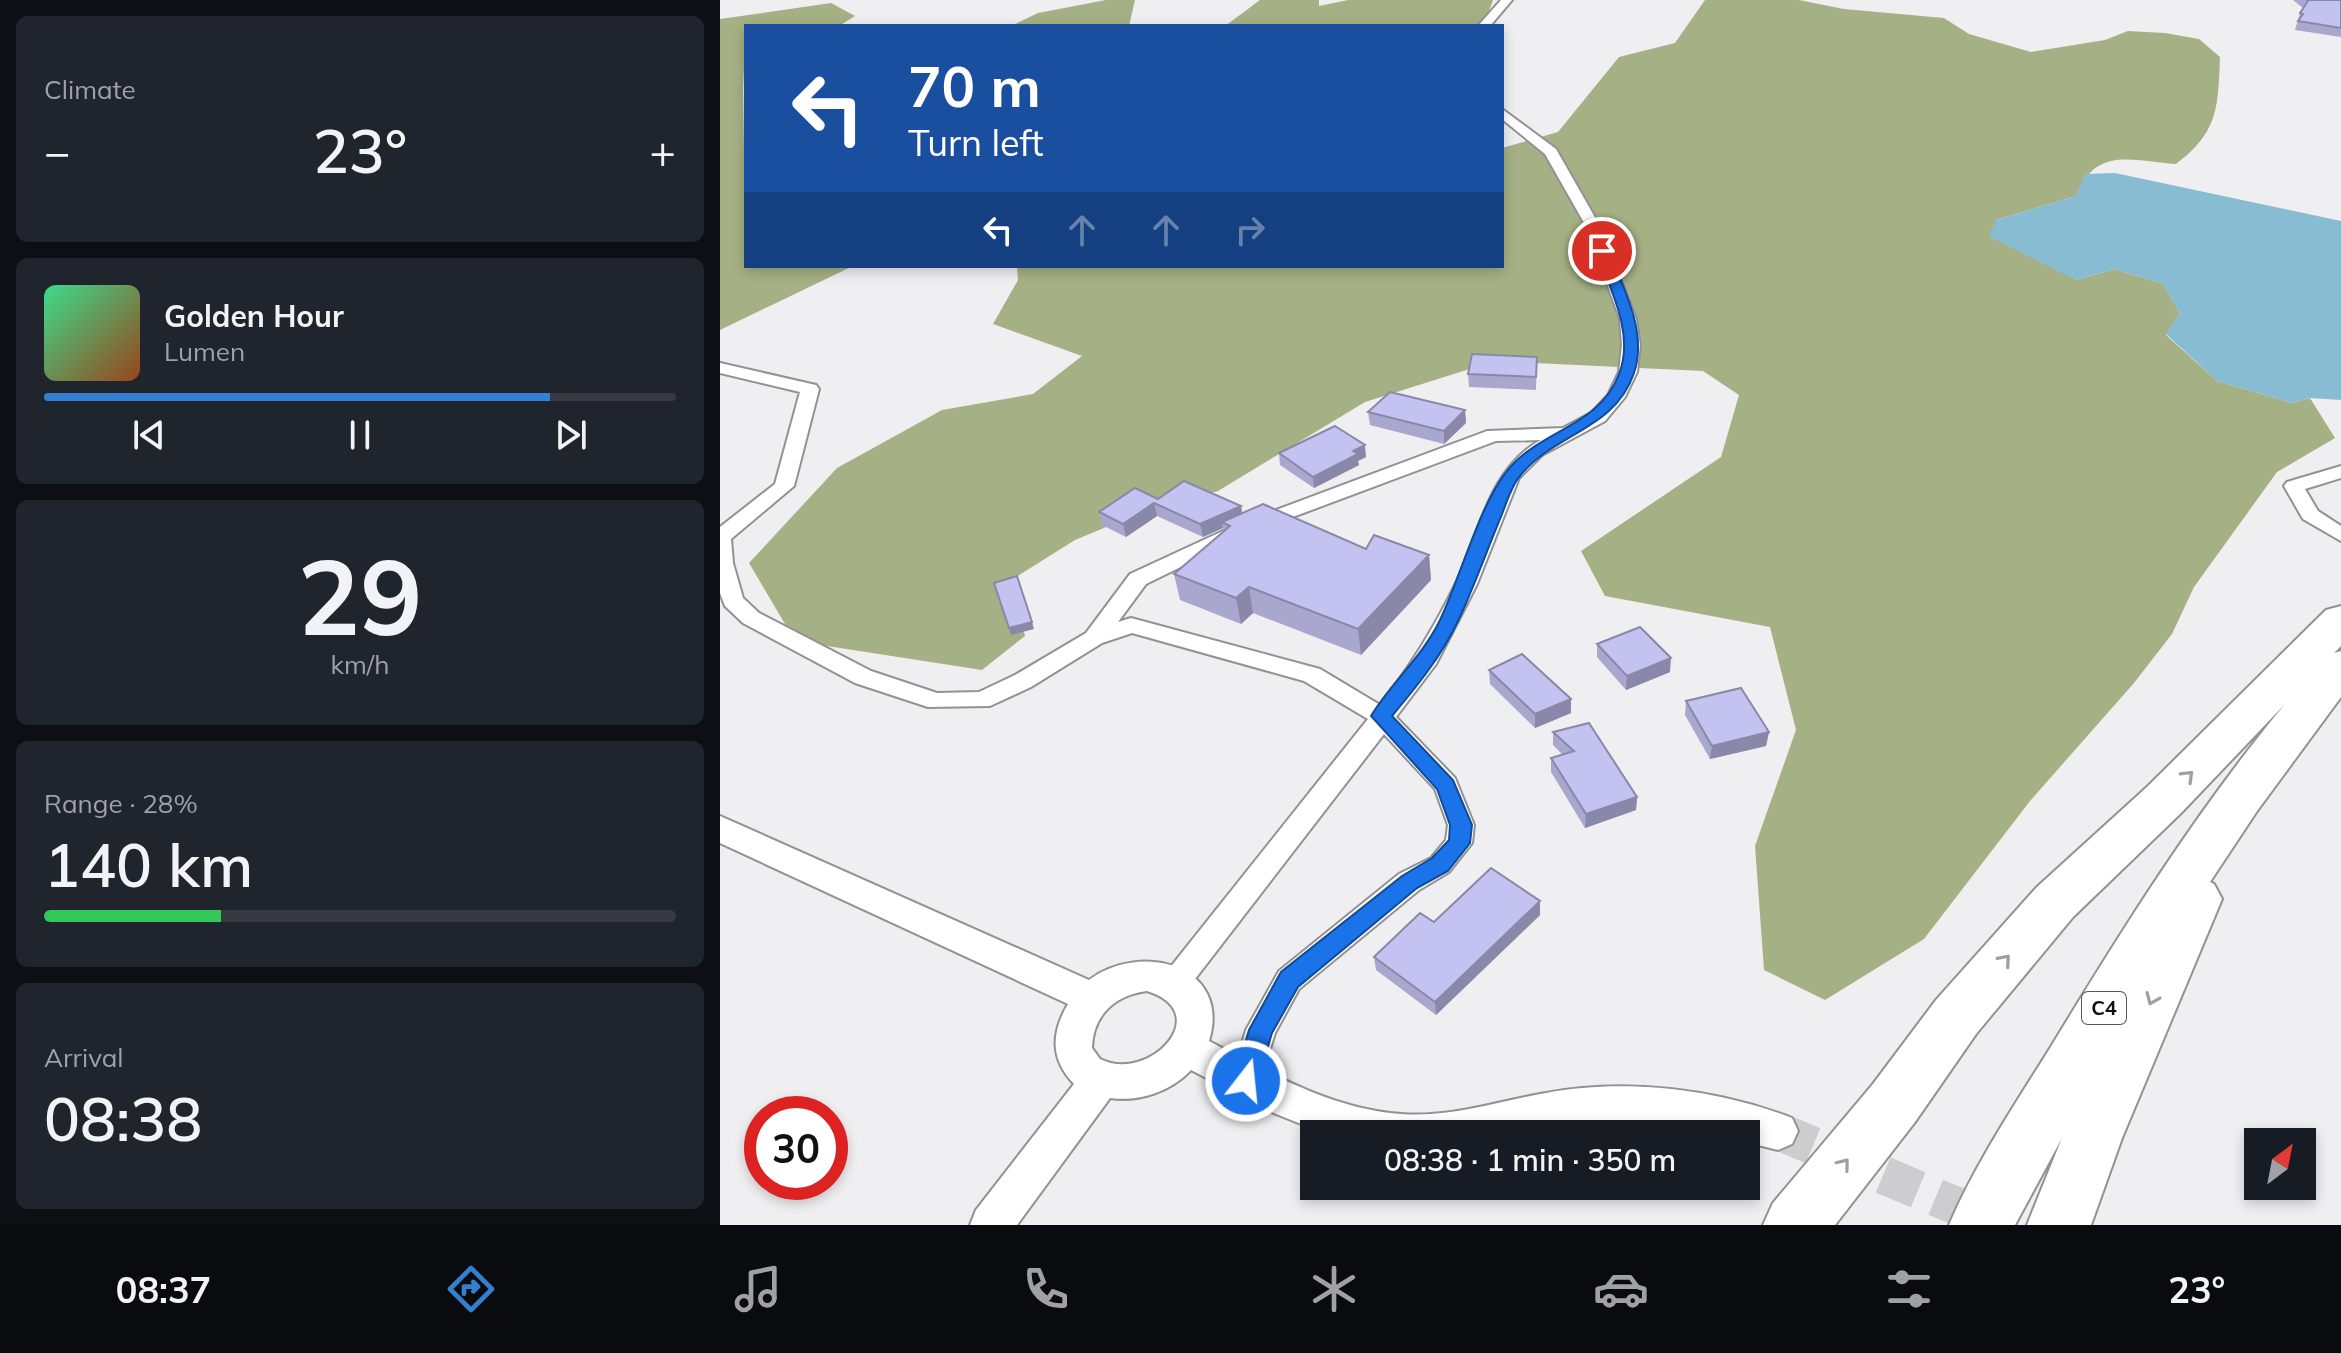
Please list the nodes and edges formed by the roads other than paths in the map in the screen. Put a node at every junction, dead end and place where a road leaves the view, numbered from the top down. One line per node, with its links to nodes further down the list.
1 (1507, 0): 2 (street)
2 (1486, 24)
3 (1504, 115): 5 (street)
4 (720, 368): 9 (street)
5 (1569, 433): 9 (street); 11 (street)
6 (2341, 472): 7 (street)
7 (2335, 533)
8 (2341, 620): 21 (highway, one-way to 8)
9 (1094, 638): 11 (street)
10 (2341, 666): 12 (highway, C4)
11 (1381, 716): 14 (street); 18 (street)
12 (2239, 799): 22 (highway, C4); 23 (highway, one-way to 23)
13 (720, 829): 15 (street)
14 (1175, 983): 15 (street); 16 (street)
15 (1092, 998): 17 (street)
16 (1187, 1049): 17 (street); 18 (street)
17 (1101, 1079): 20 (street)
18 (1246, 1081): 19 (street)
19 (1778, 1131)
20 (991, 1225)
21 (1795, 1225)
22 (1981, 1225)
23 (2059, 1225)

